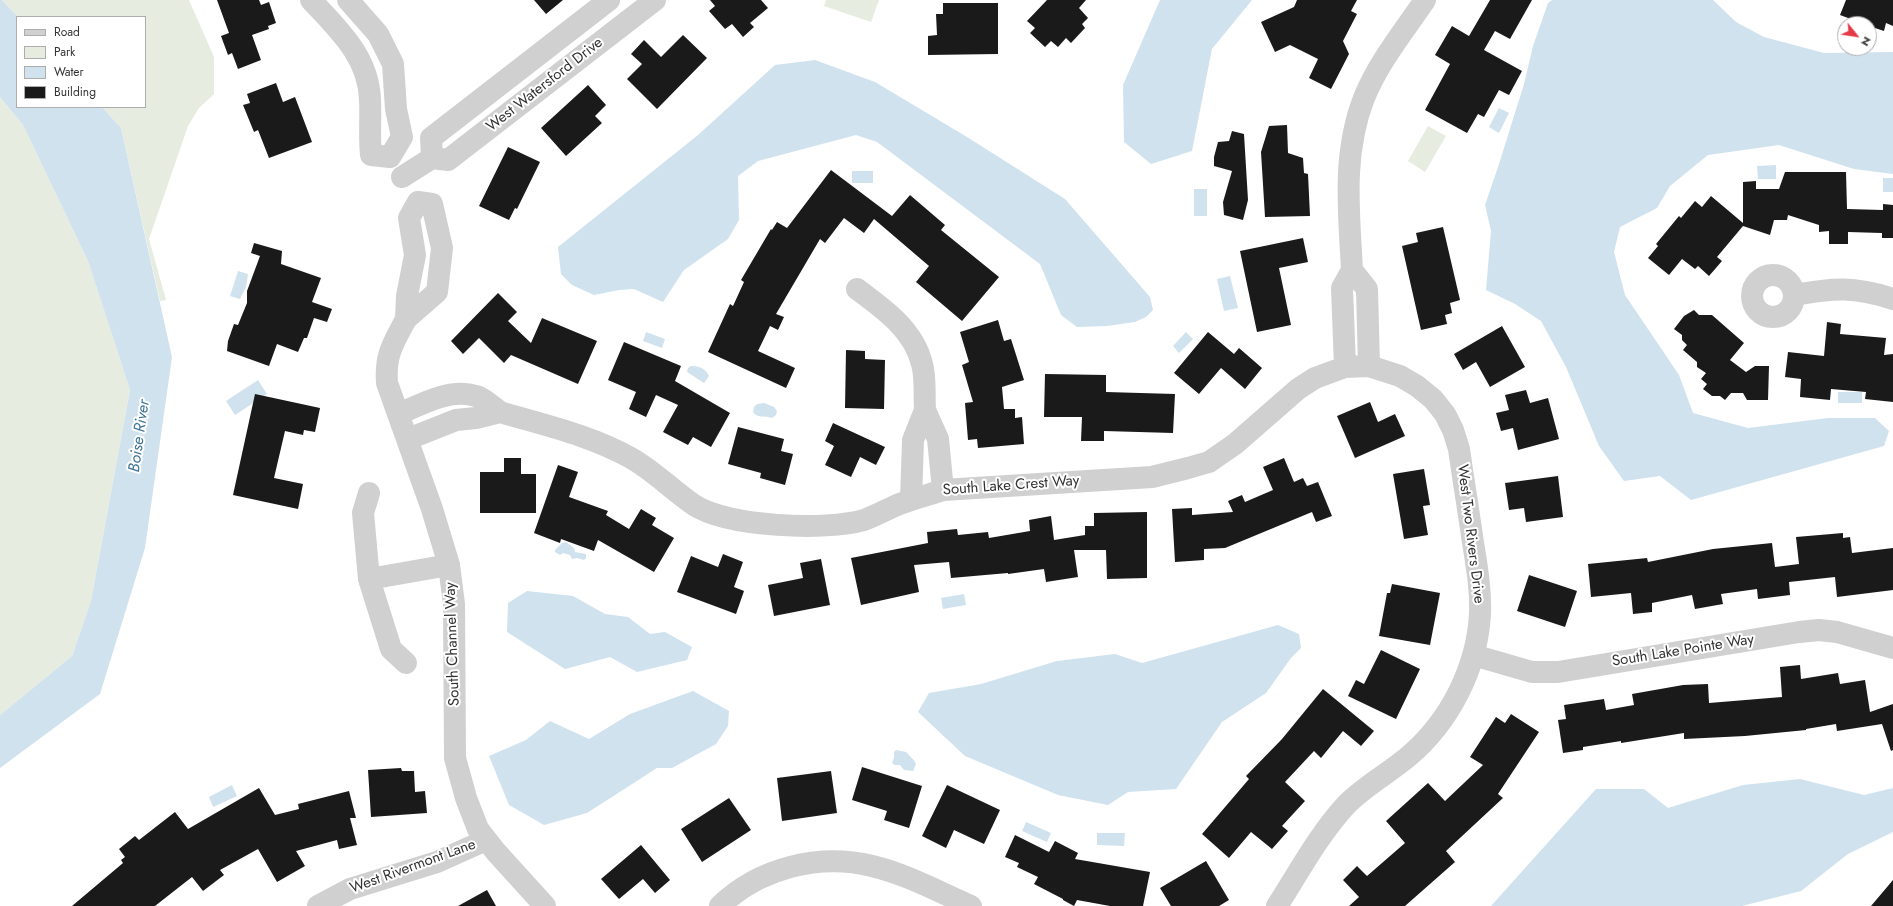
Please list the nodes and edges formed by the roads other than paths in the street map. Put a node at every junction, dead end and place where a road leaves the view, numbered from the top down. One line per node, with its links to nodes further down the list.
1 (311, 0): 6 (street)
2 (348, 0): 6 (street)
3 (609, 0): 7 (street, West Watersford Drive)
4 (655, 0): 7 (street, West Watersford Drive)
5 (1425, 0): 10 (street)
6 (390, 157): 8 (street)
7 (432, 158): 8 (street)
8 (402, 177): 9 (street)
9 (418, 202): 14 (street, South Channel Way); 14 (street, South Channel Way)
10 (1352, 270): 15 (street); 16 (street)
11 (857, 289): 17 (street)
12 (1794, 295): 13 (street)
13 (1893, 299)
14 (406, 320): 20 (street, South Channel Way)
15 (1369, 366): 16 (street, West Two Rivers Drive); 28 (street, West Two Rivers Drive)
16 (1345, 367): 19 (street, West Two Rivers Drive)
17 (925, 410): 22 (street); 24 (street)
18 (500, 412): 20 (street, South Lake Crest Way); 21 (street); 24 (street, South Lake Crest Way)
19 (1272, 412): 22 (street, South Lake Crest Way)
20 (398, 414): 21 (street, South Channel Way)
21 (408, 438): 25 (street, South Channel Way)
22 (943, 490): 24 (street, South Lake Crest Way)
23 (369, 493): 26 (street)
24 (911, 500)
25 (449, 565): 26 (street); 30 (street, South Channel Way)
26 (369, 579): 29 (street)
27 (1893, 648): 28 (street, South Lake Pointe Way)
28 (1473, 655): 35 (street, West Two Rivers Drive)
29 (406, 663)
30 (486, 840): 31 (street, West Rivermont Lane); 32 (street, South Channel Way)
31 (318, 906)
32 (545, 906)
33 (720, 906): 34 (street)
34 (971, 906)
35 (1277, 906)

